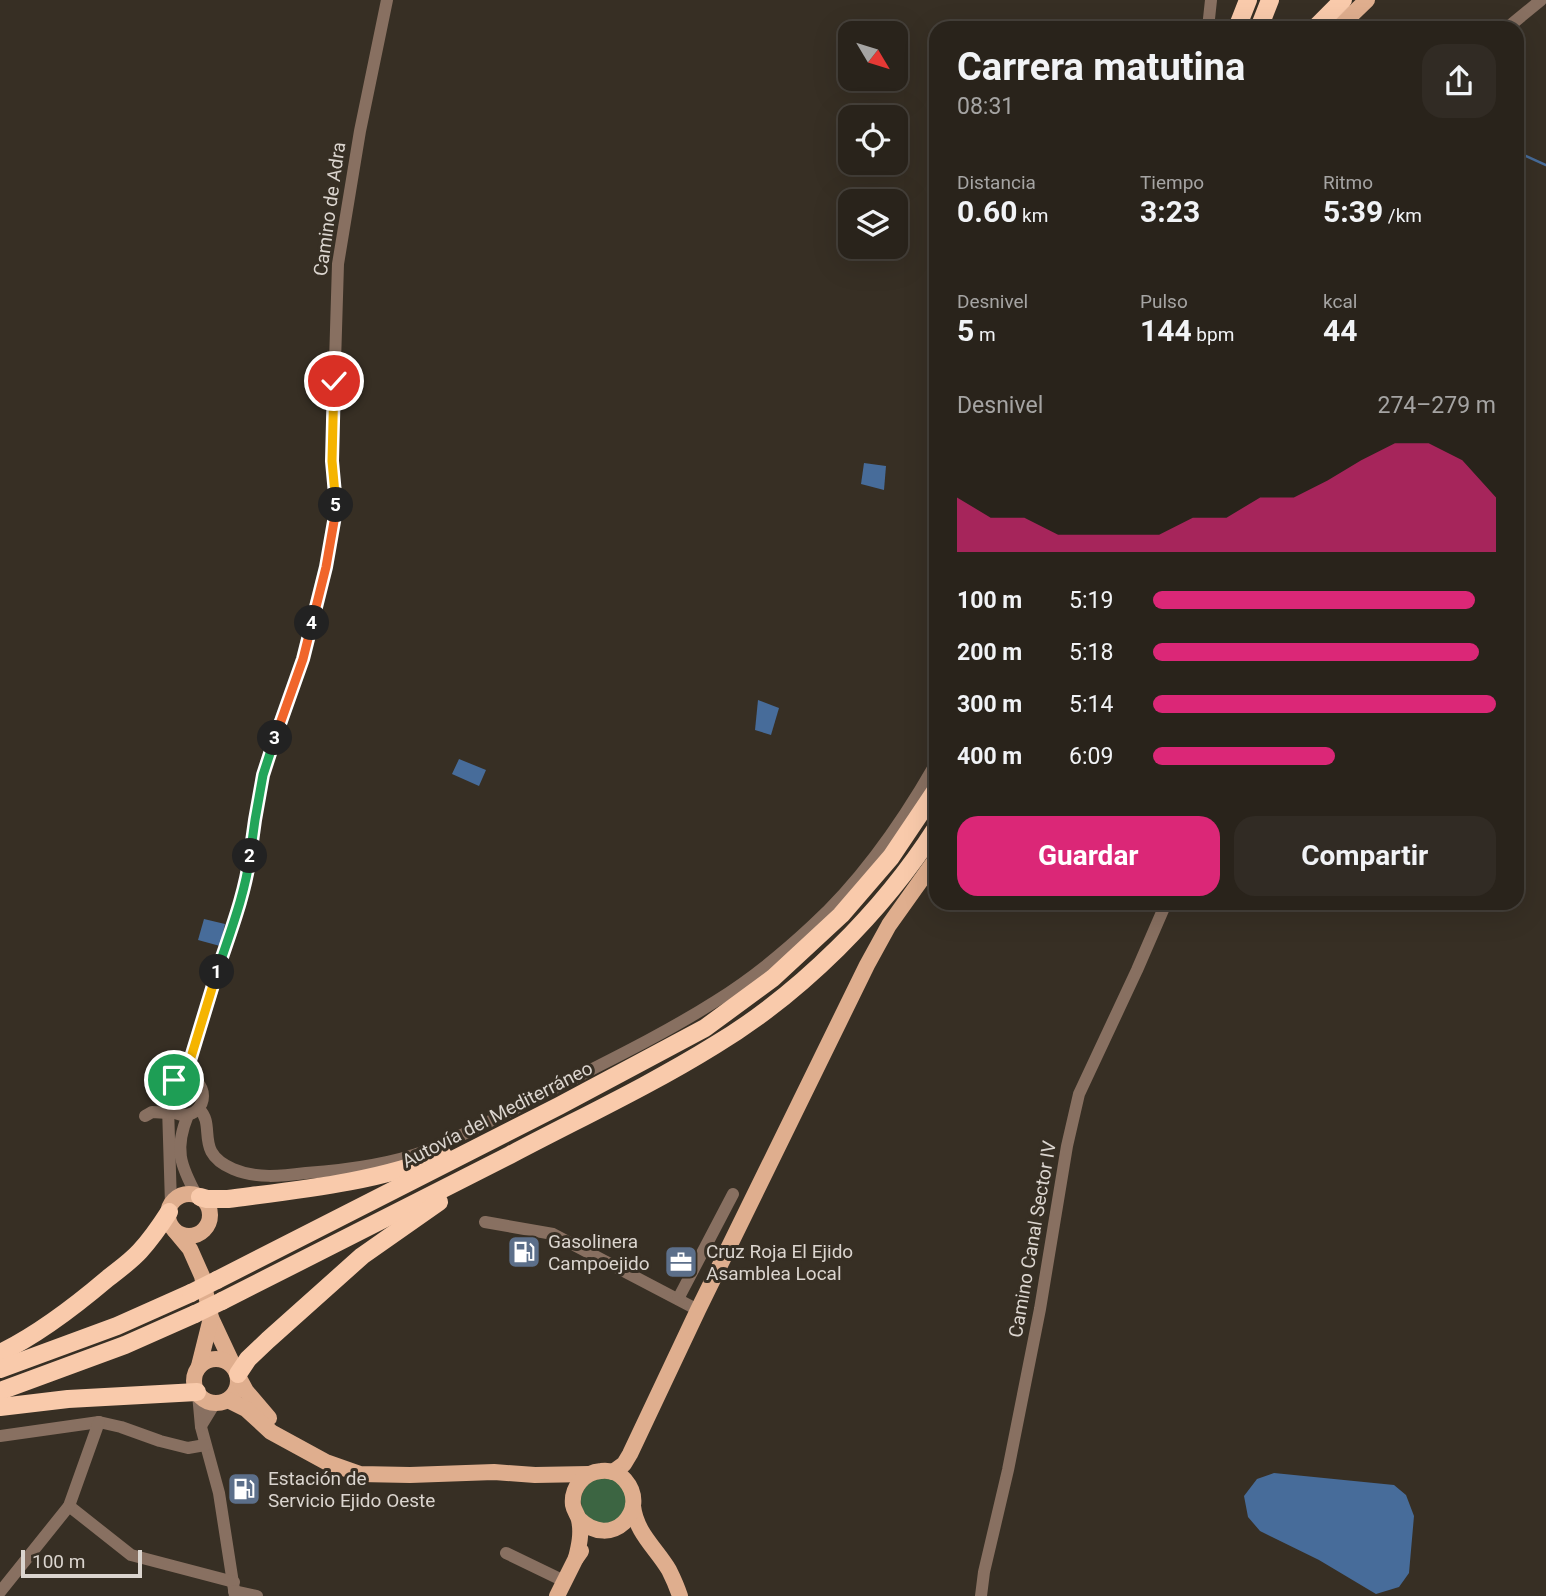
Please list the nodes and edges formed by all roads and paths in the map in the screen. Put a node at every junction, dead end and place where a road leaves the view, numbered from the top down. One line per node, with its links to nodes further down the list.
1 (387, 0): 19 (street, Camino de Adra)
2 (1211, 0): 8 (street)
3 (1248, 0): 9 (highway)
4 (1270, 0): 10 (highway)
5 (1343, 0): 11 (highway)
6 (1367, 0): 12 (main road)
7 (1541, 0): 13 (street)
8 (1209, 21)
9 (1240, 21)
10 (1262, 21)
11 (1322, 21)
12 (1345, 21)
13 (1516, 21)
14 (929, 774): 22 (street)
15 (929, 800): 20 (highway, Autovía del Mediterráneo)
16 (929, 838): 24 (highway)
17 (929, 869): 33 (main road)
18 (1163, 910): 63 (street, Camino Canal Sector IV)
19 (185, 1077): 21 (street); 22 (street)
20 (559, 1106): 26 (highway); 31 (highway, Autovía del Mediterráneo)
21 (168, 1110): 22 (street); 23 (street); 27 (street)
22 (194, 1112): 26 (street)
23 (145, 1116)
24 (568, 1125): 34 (highway, bridge); 38 (highway)
25 (733, 1194): 32 (street)
26 (199, 1196): 27 (main road); 30 (main road)
27 (170, 1208): 29 (main road); 35 (highway)
28 (485, 1222): 32 (street)
29 (176, 1231): 30 (main road); 31 (main road)
30 (204, 1231): 31 (main road)
31 (209, 1278): 34 (main road); 37 (highway, Autovía del Mediterráneo, bridge)
32 (678, 1299): 33 (street)
33 (698, 1310): 50 (main road)
34 (203, 1316): 36 (main road); 38 (main road); 39 (highway)
35 (0, 1353)
36 (199, 1366): 38 (main road); 40 (main road)
37 (0, 1369)
38 (236, 1372): 41 (main road); 47 (main road)
39 (0, 1391)
40 (197, 1393): 41 (main road); 42 (highway); 44 (street)
41 (221, 1402): 44 (street); 47 (main road)
42 (0, 1406)
43 (99, 1422): 45 (street); 46 (street); 51 (street)
44 (201, 1427): 46 (street)
45 (2, 1436)
46 (205, 1446): 59 (street)
47 (301, 1448): 49 (main road)
48 (589, 1474): 49 (main road); 50 (main road); 53 (main road)
49 (535, 1475): 53 (main road)
50 (619, 1477): 52 (main road)
51 (69, 1506): 59 (street); 60 (street)
52 (633, 1506): 54 (main road); 55 (main road)
53 (576, 1512): 54 (main road); 57 (main road)
54 (610, 1530): 55 (main road); 57 (main road)
55 (643, 1536): 62 (main road)
56 (506, 1553): 58 (street)
57 (576, 1558): 58 (main road)
58 (561, 1589)
59 (234, 1590): 61 (street)
60 (0, 1592)
61 (257, 1596)
62 (680, 1596)
63 (981, 1596)

